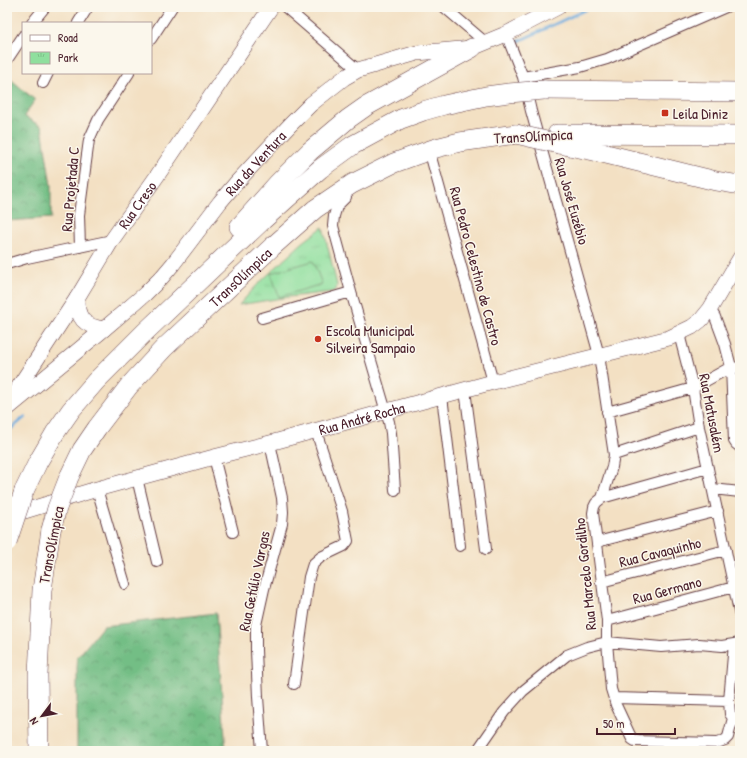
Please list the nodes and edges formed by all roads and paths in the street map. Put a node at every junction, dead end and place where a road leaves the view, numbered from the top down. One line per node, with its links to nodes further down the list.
1 (45, 7): 9 (street)
2 (88, 7): 10 (street)
3 (172, 7): 12 (street)
4 (271, 7): 27 (street, Rua Creso)
5 (285, 7): 16 (street)
6 (444, 7): 14 (street)
7 (558, 7): 11 (street, Rua da Ventura)
8 (726, 7): 19 (street)
9 (33, 22)
10 (79, 22)
11 (506, 34): 14 (street, Rua da Ventura); 19 (street, Rua José Euzébio)
12 (152, 37)
13 (22, 38): 15 (street)
14 (478, 45): 16 (street, Rua da Ventura); 35 (highway)
15 (7, 60)
16 (358, 70): 36 (street, Rua da Ventura)
17 (47, 74): 20 (street)
18 (128, 74): 28 (street, Rua Projetada C)
19 (523, 76): 38 (street, Rua José Euzébio)
20 (42, 83)
21 (740, 92): 35 (highway, TransOlímpica, bridge)
22 (740, 136): 23 (highway, TransOlímpica)
23 (558, 139): 26 (highway); 82 (highway, TransOlímpica, bridge)
24 (446, 153): 25 (street)
25 (431, 157): 31 (street); 40 (street, Rua Pedro Celestino de Castro)
26 (740, 185)
27 (112, 240): 28 (street); 32 (street, Rua Creso)
28 (80, 247): 30 (street)
29 (740, 258): 33 (street, Rua André Rocha)
30 (7, 264)
31 (351, 292): 34 (street); 47 (street)
32 (77, 298): 36 (street); 44 (street, Rua Creso)
33 (710, 310): 37 (street, Rua André Rocha); 39 (street)
34 (262, 318)
35 (158, 320): 66 (highway, TransOlímpica, bridge)
36 (104, 329): 46 (street, Rua da Ventura)
37 (679, 334): 38 (street, Rua André Rocha); 41 (street, Rua Matusalém)
38 (599, 355): 40 (street, Rua André Rocha); 48 (street, Rua Marcelo Gordilho)
39 (736, 367): 41 (street); 45 (street)
40 (493, 382): 42 (street, Rua André Rocha)
41 (693, 388): 48 (street); 49 (street, Rua Matusalém)
42 (466, 390): 43 (street, Rua André Rocha); 68 (street)
43 (442, 396): 47 (street, Rua André Rocha); 67 (street)
44 (7, 404)
45 (736, 405): 52 (street)
46 (7, 408)
47 (386, 411): 50 (street, Rua André Rocha); 59 (street)
48 (607, 412): 53 (street, Rua Marcelo Gordilho)
49 (700, 426): 53 (street); 55 (street, Rua Matusalém)
50 (316, 431): 51 (street, Rua André Rocha); 78 (street)
51 (270, 443): 54 (street, Rua André Rocha); 83 (street, Rua Getúlio Vargas)
52 (740, 447)
53 (614, 455): 61 (street, Rua Marcelo Gordilho)
54 (214, 457): 56 (street, Rua André Rocha); 64 (street)
55 (708, 468): 58 (street, Rua Matusalém); 61 (street)
56 (137, 478): 57 (street, Rua André Rocha); 70 (street)
57 (97, 489): 63 (street, Rua André Rocha); 72 (street)
58 (713, 489): 60 (street); 62 (street, Rua Matusalém)
59 (395, 490)
60 (740, 492)
61 (602, 498): 65 (street, Rua Marcelo Gordilho)
62 (718, 511): 65 (street); 69 (street, Rua Matusalém)
63 (7, 516)
64 (233, 532)
65 (597, 542): 71 (street, Rua Marcelo Gordilho)
66 (7, 543)
67 (460, 546)
68 (486, 549)
69 (726, 550): 71 (street, Rua Cavaquinho); 73 (street, Rua Matusalém)
70 (157, 562)
71 (601, 582): 75 (street, Rua Marcelo Gordilho)
72 (125, 584)
73 (734, 587): 74 (street, Rua Matusalém); 75 (street, Rua Germano)
74 (740, 616)
75 (607, 621): 76 (street, Rua Marcelo Gordilho)
76 (607, 642): 77 (street); 79 (street, Rua Marcelo Gordilho); 84 (street)
77 (737, 644): 80 (street)
78 (294, 684)
79 (614, 698): 80 (street); 81 (street, Rua Marcelo Gordilho)
80 (729, 701): 81 (street)
81 (737, 720)
82 (38, 751)
83 (262, 751)
84 (477, 751)

